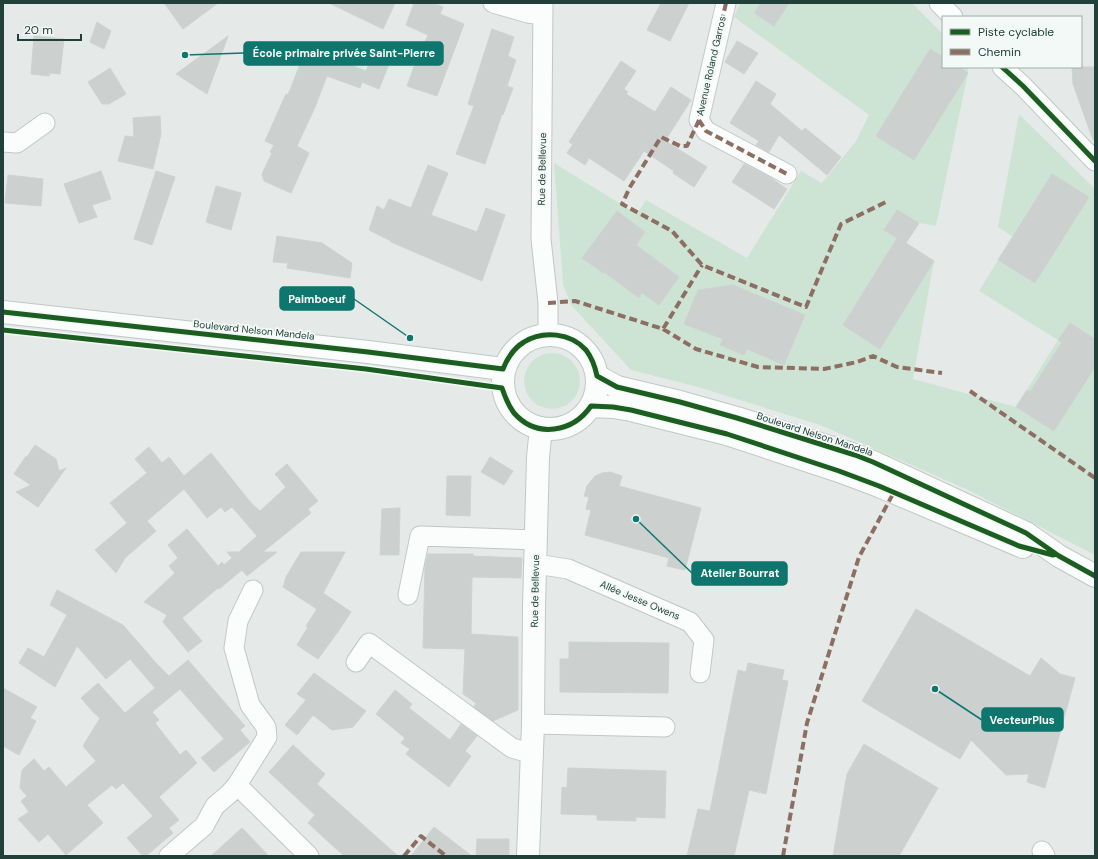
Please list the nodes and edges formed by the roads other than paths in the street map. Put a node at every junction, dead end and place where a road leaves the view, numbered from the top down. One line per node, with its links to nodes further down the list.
1 (493, 3): 4 (street)
2 (726, 3): 10 (street, Avenue Roland Garros)
3 (939, 3): 5 (street)
4 (543, 9): 12 (street, Rue de Bellevue)
5 (952, 16)
6 (1003, 68): 9 (street)
7 (45, 123): 8 (street)
8 (3, 142)
9 (1095, 161)
10 (787, 174)
11 (3, 312): 13 (street, Boulevard Nelson Mandela)
12 (548, 334): 13 (street); 14 (street)
13 (503, 369): 16 (street)
14 (597, 376): 15 (street); 18 (street, Boulevard Nelson Mandela)
15 (591, 406): 16 (street); 18 (street, Boulevard Nelson Mandela)
16 (541, 428): 17 (street, Rue de Bellevue)
17 (536, 540): 19 (street, Rue de Bellevue); 22 (street)
18 (1059, 556): 20 (street, Boulevard Nelson Mandela)
19 (536, 564): 24 (street, Allée Jesse Owens); 25 (street, Rue de Bellevue)
20 (1095, 576)
21 (253, 590): 28 (street)
22 (408, 595)
23 (356, 662): 27 (street)
24 (700, 674)
25 (533, 724): 26 (street); 27 (street, Rue de Bellevue)
26 (664, 727)
27 (533, 754): 31 (street, Rue de Bellevue)
28 (237, 786): 29 (street); 30 (street)
29 (169, 856)
30 (309, 856)
31 (528, 856)

